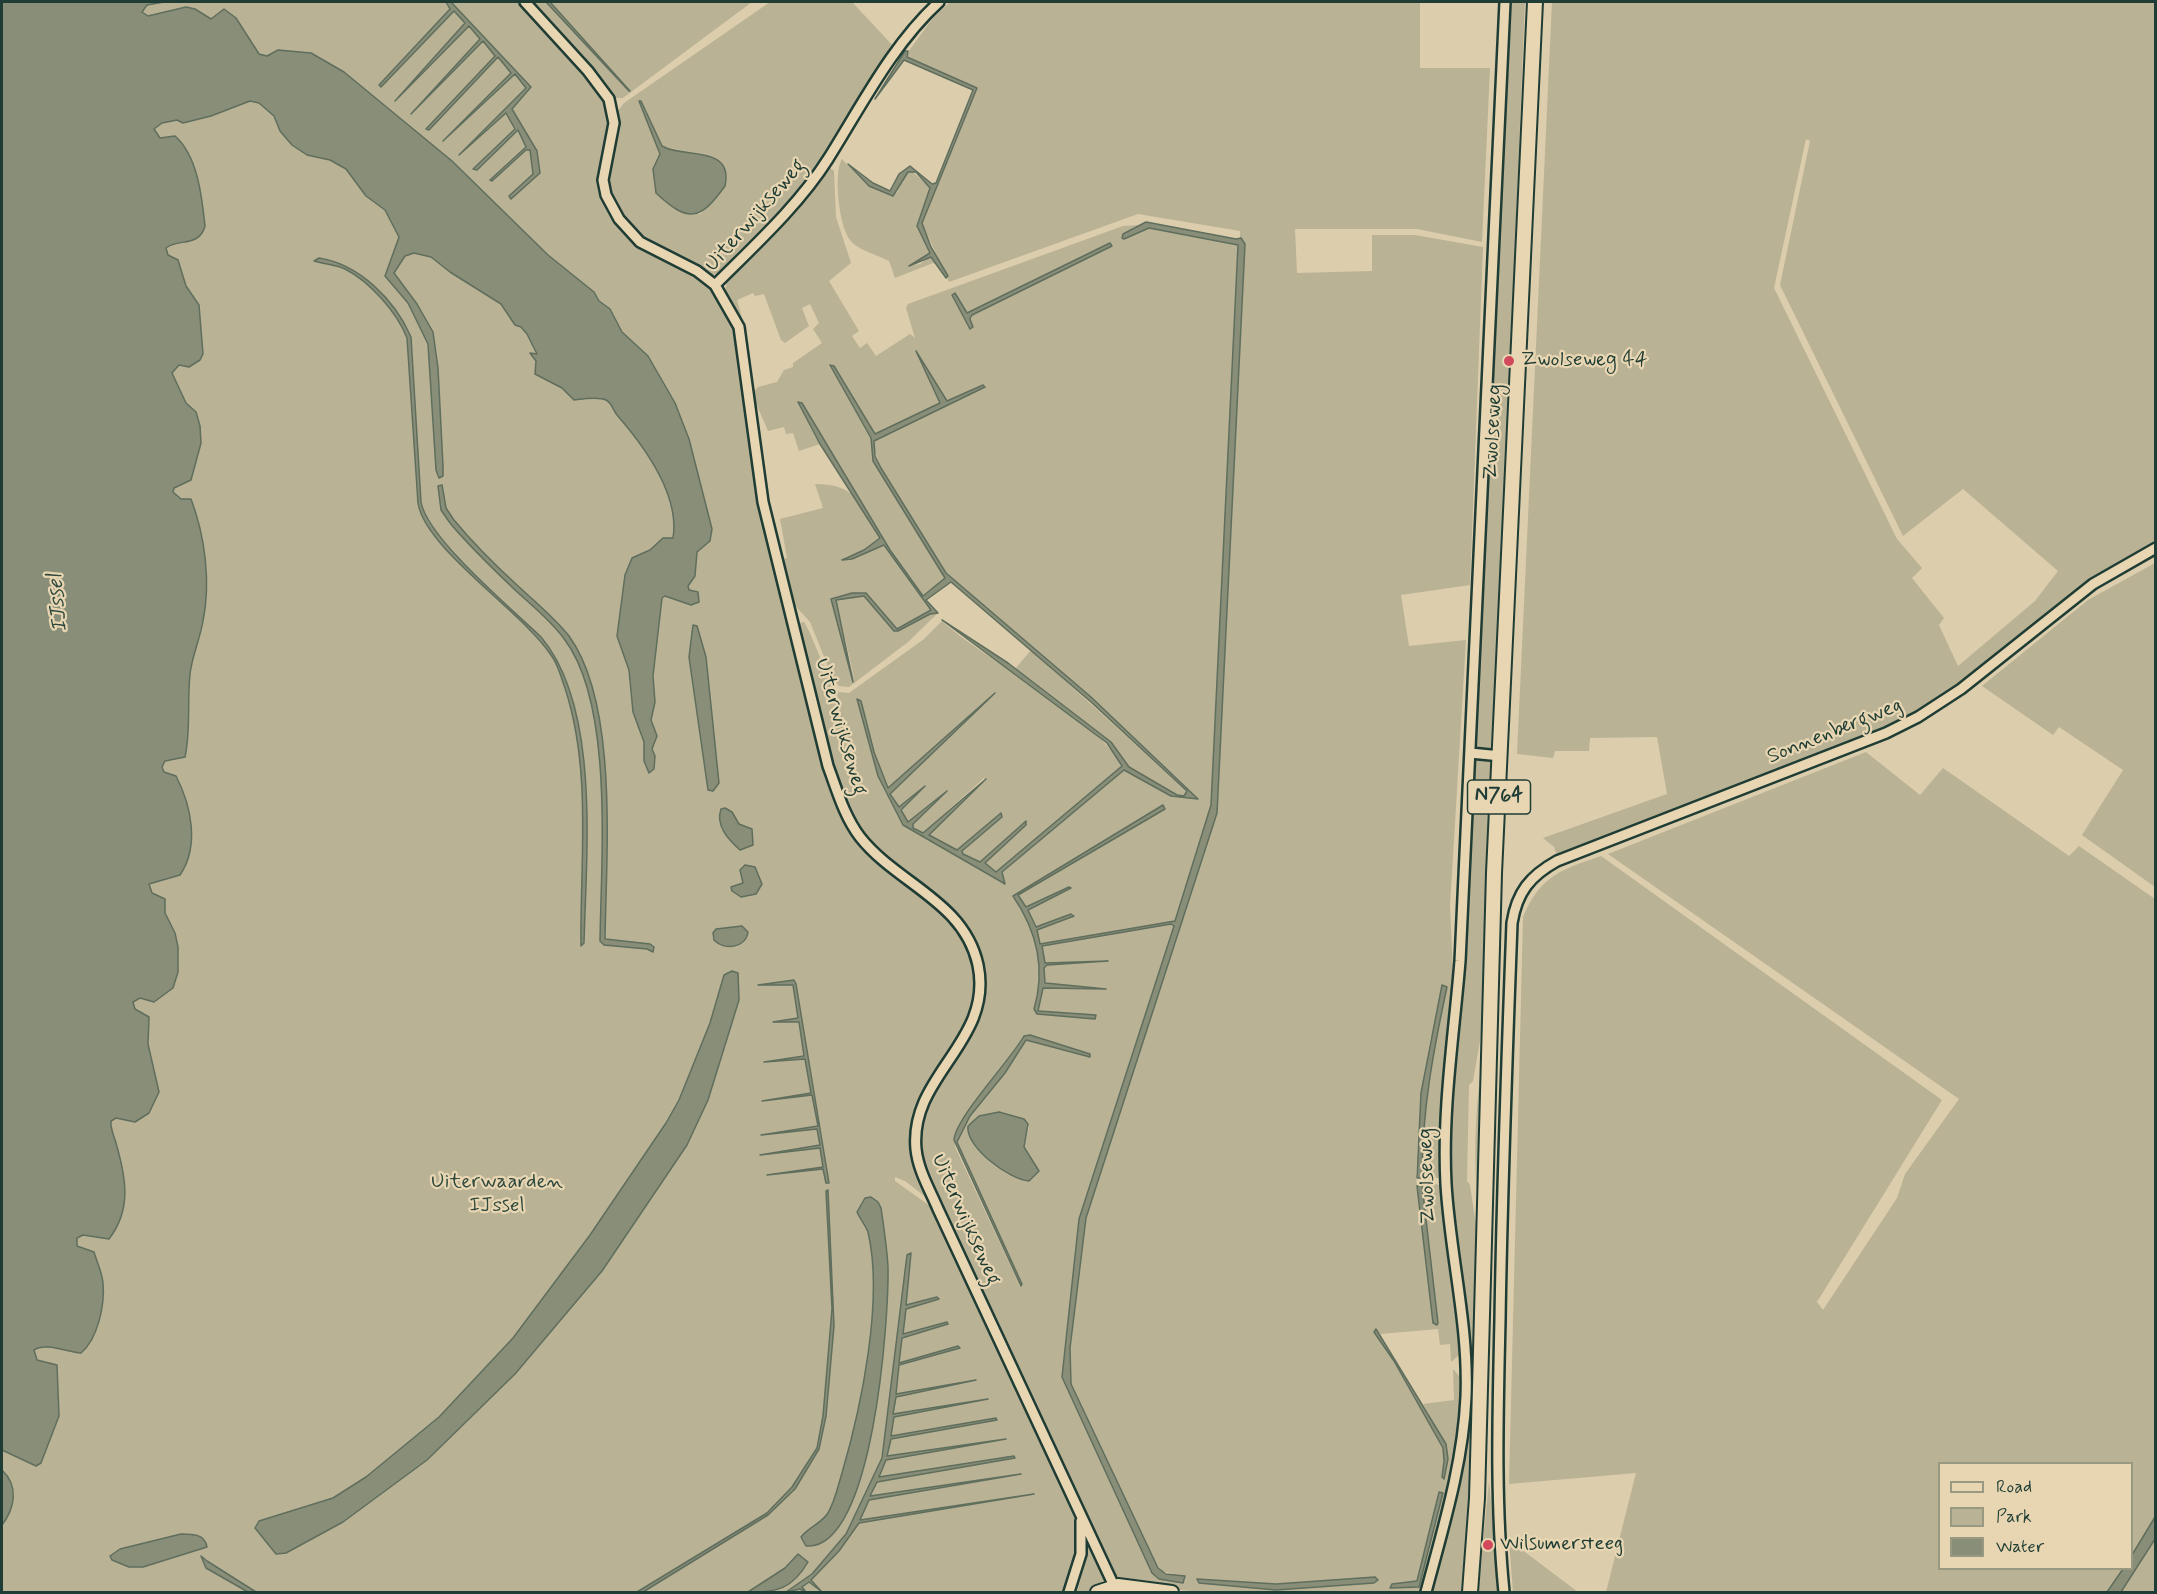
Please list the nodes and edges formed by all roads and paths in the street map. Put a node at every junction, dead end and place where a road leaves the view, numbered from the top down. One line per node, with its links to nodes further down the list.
1 (525, 2): 5 (street)
2 (939, 2): 5 (street, Uiterwijkseweg)
3 (1505, 2): 7 (street, Zwolseweg)
4 (1535, 2): 8 (main road, Zwolseweg / N764)
5 (716, 285): 9 (street, Uiterwijkseweg)
6 (2156, 548): 16 (street, Sonnenbergweg)
7 (1470, 753): 8 (street); 14 (street, Zwolseweg)
8 (1501, 756): 15 (main road, Zwolseweg / N764)
9 (1081, 1519): 10 (street, Uiterwijkseweg); 11 (street, Uiterwijkseweg)
10 (1114, 1586): 12 (street); 13 (street)
11 (1069, 1593)
12 (1097, 1593)
13 (1172, 1593)
14 (1426, 1593)
15 (1470, 1593)
16 (1504, 1593)

